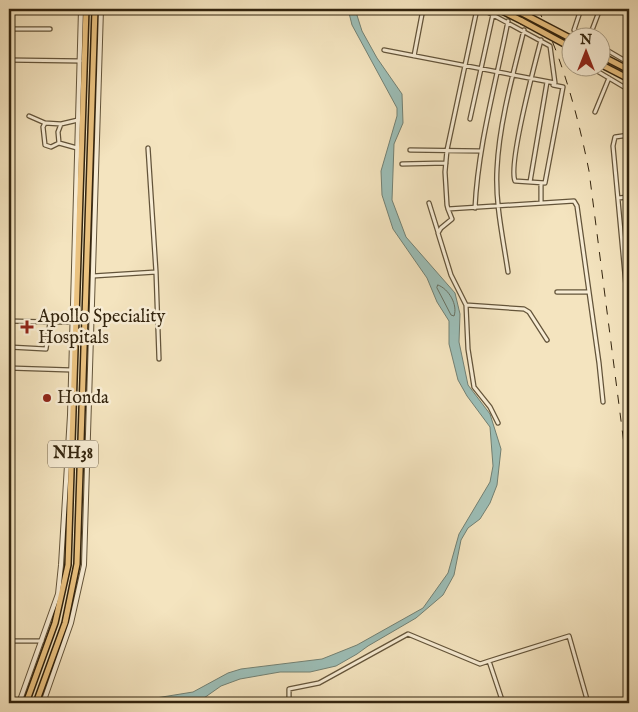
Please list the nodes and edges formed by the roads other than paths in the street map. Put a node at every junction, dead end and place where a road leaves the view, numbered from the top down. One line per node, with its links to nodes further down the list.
1 (11, 9): 17 (street)
2 (81, 9): 28 (street)
3 (86, 9): 60 (highway, NH38)
4 (95, 9): 91 (highway, NH38)
5 (101, 9): 71 (street)
6 (423, 9): 25 (street)
7 (477, 9): 30 (street)
8 (482, 9): 13 (street)
9 (498, 9): 22 (highway, bridge)
10 (514, 9): 20 (highway, bridge)
11 (581, 9): 15 (street)
12 (600, 9): 16 (street)
13 (493, 14): 14 (street); 32 (street)
14 (508, 21): 19 (street); 34 (street)
15 (575, 28)
16 (593, 28)
17 (10, 29): 18 (street)
18 (50, 29)
19 (524, 30): 21 (street); 35 (street)
20 (560, 33)
21 (540, 40): 38 (street); 40 (street)
22 (560, 43)
23 (384, 50): 25 (street)
24 (610, 52): 29 (street)
25 (414, 56): 30 (street)
26 (9, 60): 28 (street)
27 (610, 60): 33 (highway)
28 (80, 61): 45 (street)
29 (629, 63)
30 (464, 66): 32 (street); 53 (street)
31 (610, 69): 37 (highway)
32 (480, 70): 34 (street); 44 (street)
33 (629, 70)
34 (497, 73): 35 (street); 54 (street)
35 (513, 76): 38 (street); 65 (street)
36 (609, 78): 41 (street); 42 (street)
37 (629, 79)
38 (531, 80): 39 (street); 57 (street)
39 (547, 82): 40 (street); 57 (street)
40 (553, 84): 58 (street)
41 (629, 90)
42 (595, 112)
43 (29, 116): 46 (street)
44 (470, 119)
45 (78, 120): 47 (street); 50 (street)
46 (45, 123): 47 (street); 49 (street)
47 (61, 124): 49 (street)
48 (629, 134): 62 (street)
49 (59, 143): 50 (street)
50 (77, 148): 59 (street)
51 (148, 148): 69 (street)
52 (410, 150): 53 (street)
53 (447, 150): 54 (street); 55 (street)
54 (481, 151): 66 (street)
55 (446, 163): 56 (street); 67 (street)
56 (402, 164)
57 (530, 182): 58 (street)
58 (540, 183): 63 (street)
59 (76, 191): 60 (highway); 78 (street)
60 (81, 197): 90 (highway, NH38)
61 (629, 197): 62 (street)
62 (618, 198): 75 (street)
63 (541, 201): 65 (street); 73 (street)
64 (429, 203): 68 (street)
65 (498, 206): 66 (street); 70 (street)
66 (476, 208): 67 (street)
67 (448, 209): 68 (street)
68 (438, 233): 74 (street)
69 (156, 272): 71 (street); 81 (street)
70 (508, 272)
71 (94, 276): 92 (street)
72 (557, 292): 73 (street)
73 (589, 292): 84 (street)
74 (466, 305): 79 (street); 85 (street)
75 (629, 318)
76 (9, 321): 77 (street)
77 (50, 322): 78 (street); 80 (street)
78 (72, 322): 83 (street)
79 (547, 340)
80 (9, 347)
81 (159, 359)
82 (9, 368): 83 (street)
83 (71, 370): 87 (street)
84 (603, 402)
85 (498, 423)
86 (9, 641): 87 (street)
87 (42, 641): 89 (street)
88 (490, 661): 93 (street); 94 (street); 95 (street)
89 (17, 703)
90 (26, 703)
91 (36, 703)
92 (43, 703)
93 (290, 703)
94 (503, 703)
95 (588, 703)

